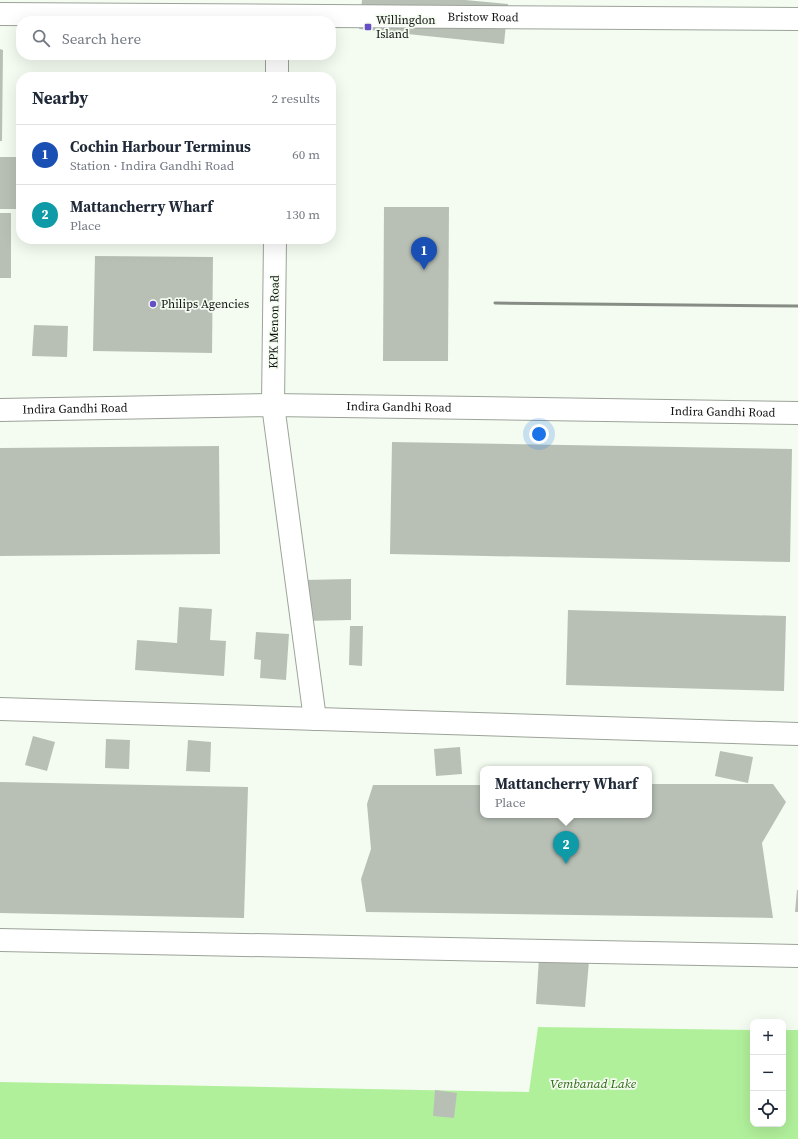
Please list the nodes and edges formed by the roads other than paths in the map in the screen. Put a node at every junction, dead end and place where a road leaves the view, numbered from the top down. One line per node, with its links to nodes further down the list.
1 (278, 13): 2 (main road, Bristow Road); 3 (main road, Bristow Road)
2 (0, 14)
3 (798, 20)
4 (277, 60): 5 (main road)
5 (277, 72)
6 (275, 244): 7 (main road, KPK Menon Road)
7 (273, 405): 8 (main road, Indira Gandhi Road); 9 (main road, Indira Gandhi Road); 11 (main road, KPK Menon Road)
8 (0, 410)
9 (798, 413)
10 (0, 709): 11 (main road)
11 (315, 718): 12 (main road)
12 (798, 734)
13 (0, 940): 14 (main road)
14 (798, 956)

